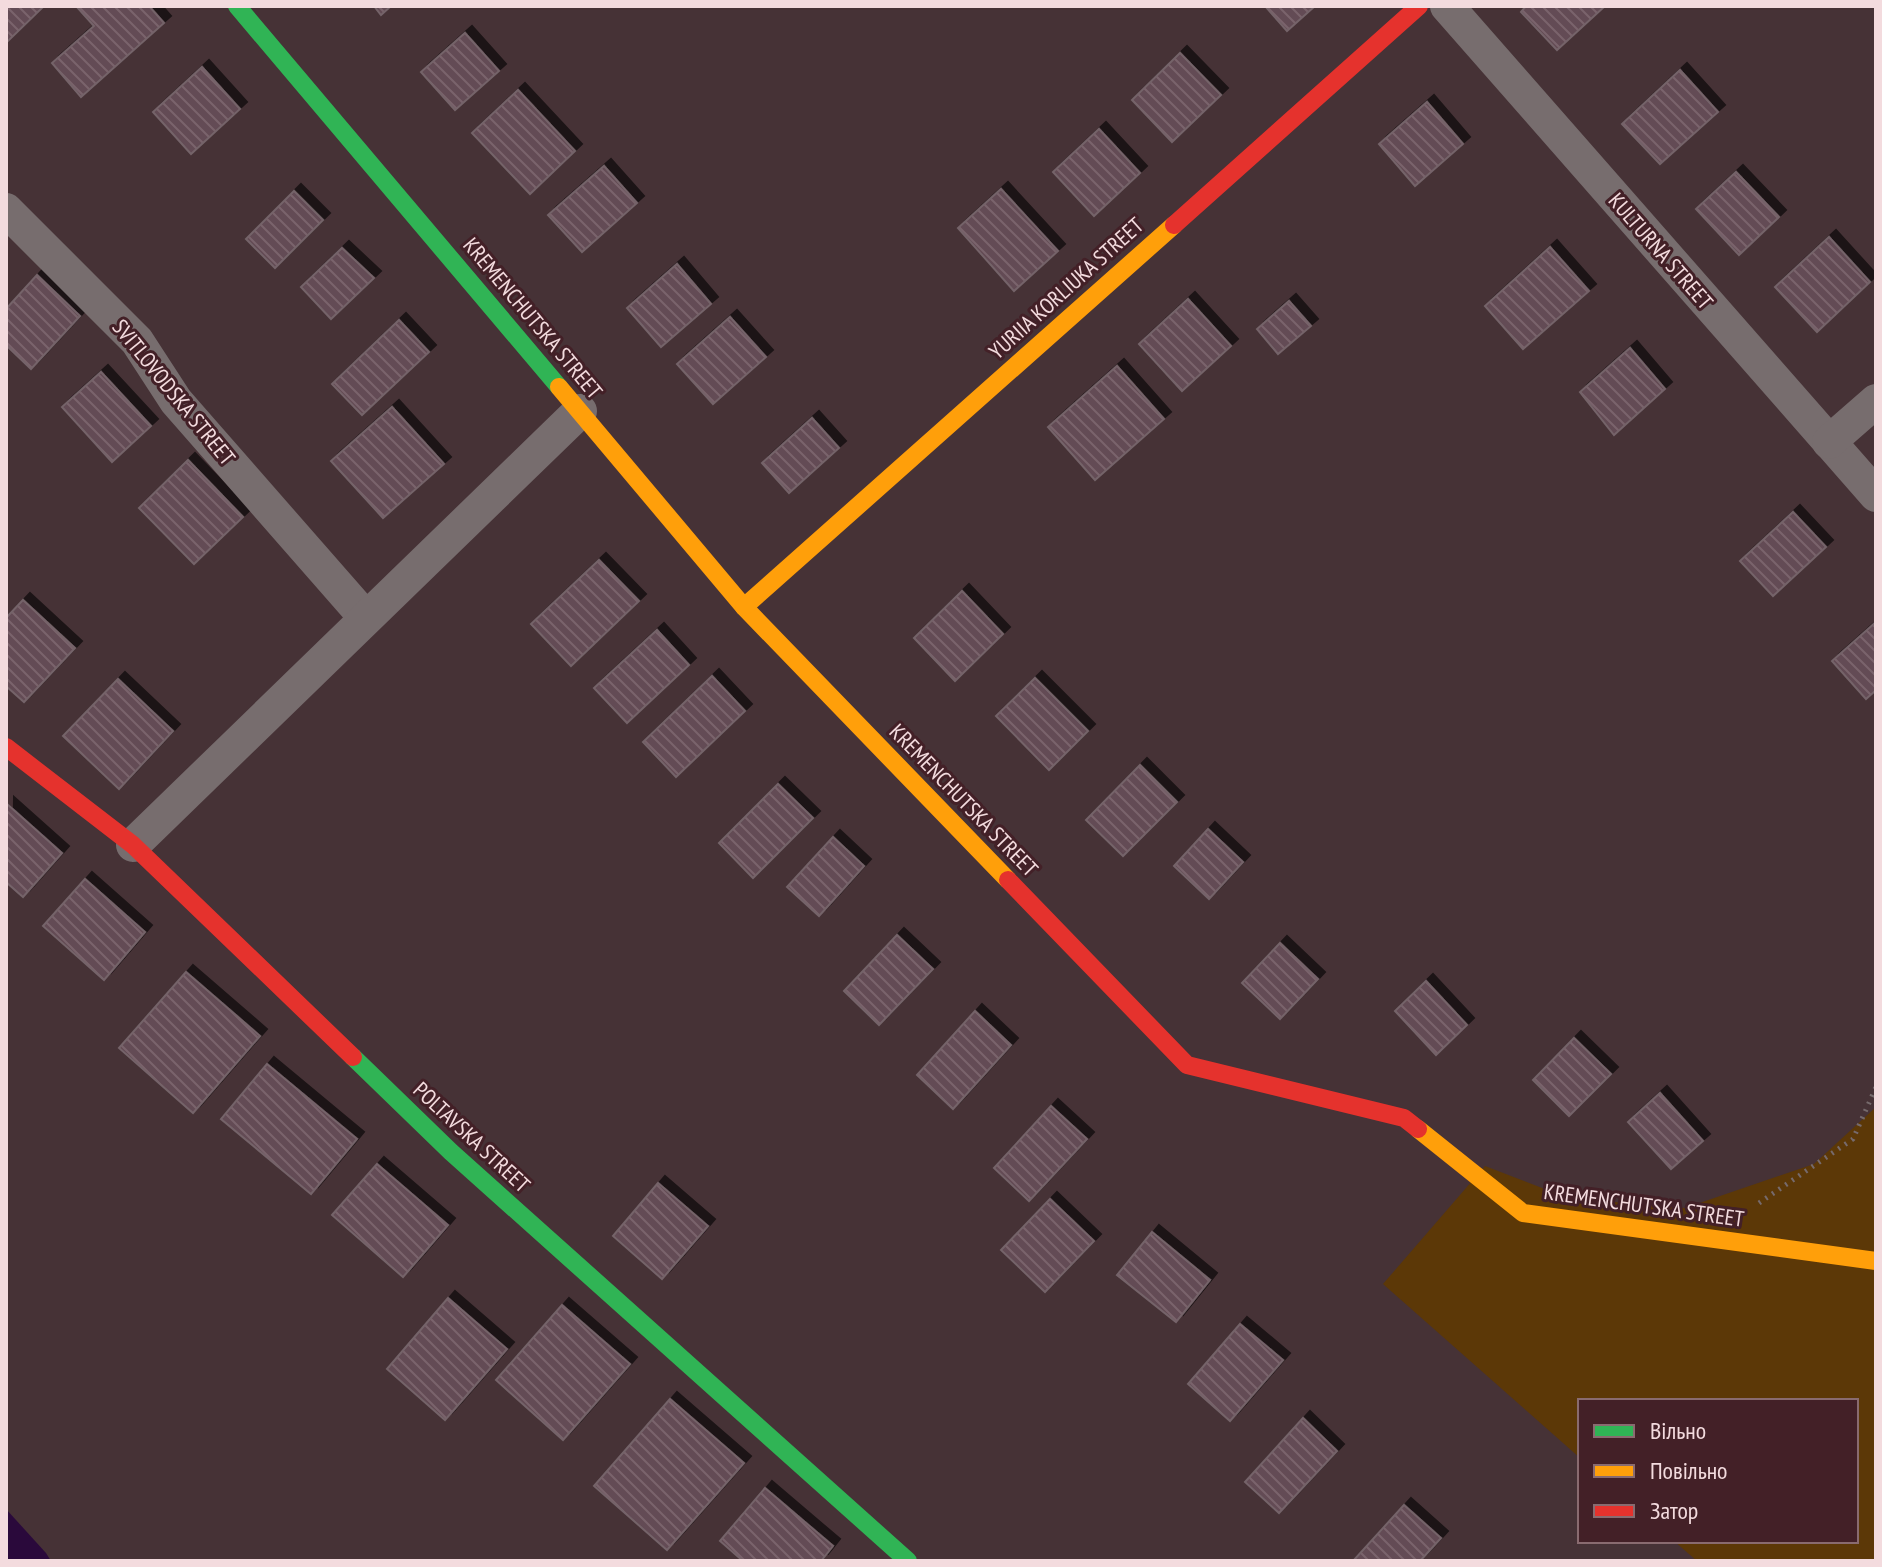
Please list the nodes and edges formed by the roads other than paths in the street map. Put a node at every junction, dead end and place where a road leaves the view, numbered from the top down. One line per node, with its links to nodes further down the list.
1 (237, 6): 6 (street, KREMENCHUTSKA STREET)
2 (1419, 6): 9 (street, YURIIA KORLIUKA STREET)
3 (1447, 6): 7 (street, KULTURNA STREET)
4 (6, 210): 10 (street, SVITLOVODSKA STREET)
5 (1876, 401): 7 (street)
6 (580, 411): 9 (street, KREMENCHUTSKA STREET); 10 (street)
7 (1829, 442): 8 (street, KULTURNA STREET)
8 (1876, 495)
9 (744, 607): 13 (street, KREMENCHUTSKA STREET)
10 (366, 618): 12 (street)
11 (6, 747): 12 (street, POLTAVSKA STREET)
12 (133, 845): 14 (street, POLTAVSKA STREET)
13 (1876, 1261)
14 (908, 1561)

